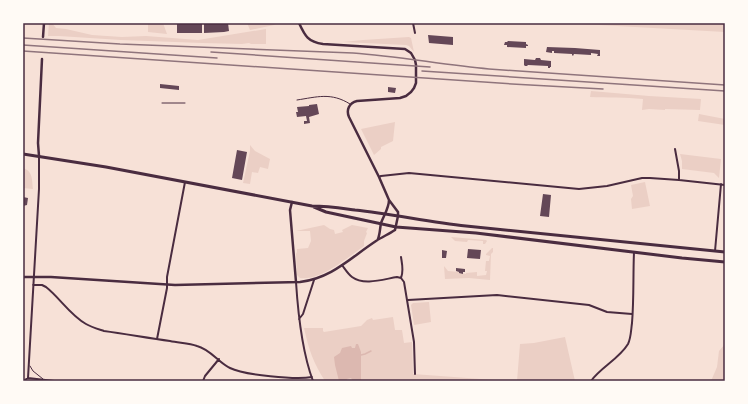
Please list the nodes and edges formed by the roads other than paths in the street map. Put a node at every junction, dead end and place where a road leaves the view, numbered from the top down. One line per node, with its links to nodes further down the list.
1 (44, 23): 5 (street)
2 (299, 23): 10 (street)
3 (413, 23): 4 (street)
4 (415, 33)
5 (43, 37)
6 (42, 59): 13 (street)
7 (297, 100): 10 (lane)
8 (162, 103): 9 (lane)
9 (185, 103)
10 (351, 104): 14 (street)
11 (675, 149): 15 (street)
12 (23, 154): 13 (main road)
13 (39, 156): 16 (main road); 33 (street)
14 (379, 177): 15 (street); 19 (street)
15 (679, 180): 17 (street)
16 (185, 182): 20 (main road); 39 (street)
17 (721, 184): 18 (street); 27 (street)
18 (725, 185)
19 (389, 200): 22 (street); 23 (street)
20 (292, 202): 21 (main road); 37 (street)
21 (312, 206): 22 (main road); 24 (main road)
22 (384, 214): 23 (main road); 24 (street)
23 (398, 216): 25 (street); 27 (main road)
24 (381, 224): 25 (main road); 26 (street)
25 (396, 227): 26 (street); 28 (main road)
26 (378, 240): 32 (street)
27 (715, 251): 29 (main road)
28 (634, 252): 31 (main road); 41 (street)
29 (725, 252)
30 (401, 257): 35 (street)
31 (725, 262)
32 (342, 265): 35 (street); 36 (street)
33 (33, 276): 34 (street); 38 (street); 39 (street)
34 (23, 277)
35 (400, 278): 40 (street)
36 (314, 280): 37 (street); 42 (street)
37 (296, 282): 39 (street); 42 (street)
38 (33, 284): 43 (street); 45 (street)
39 (167, 285): 43 (street)
40 (408, 300): 41 (street); 46 (street)
41 (632, 314): 54 (street)
42 (299, 319): 47 (street)
43 (157, 339): 44 (street)
44 (219, 359): 47 (street); 52 (street)
45 (29, 363): 48 (street); 50 (lane)
46 (415, 374)
47 (312, 377): 53 (street)
48 (28, 378): 49 (street); 50 (street)
49 (24, 380)
50 (45, 380): 51 (street)
51 (54, 381)
52 (203, 381)
53 (314, 381)
54 (591, 381)

